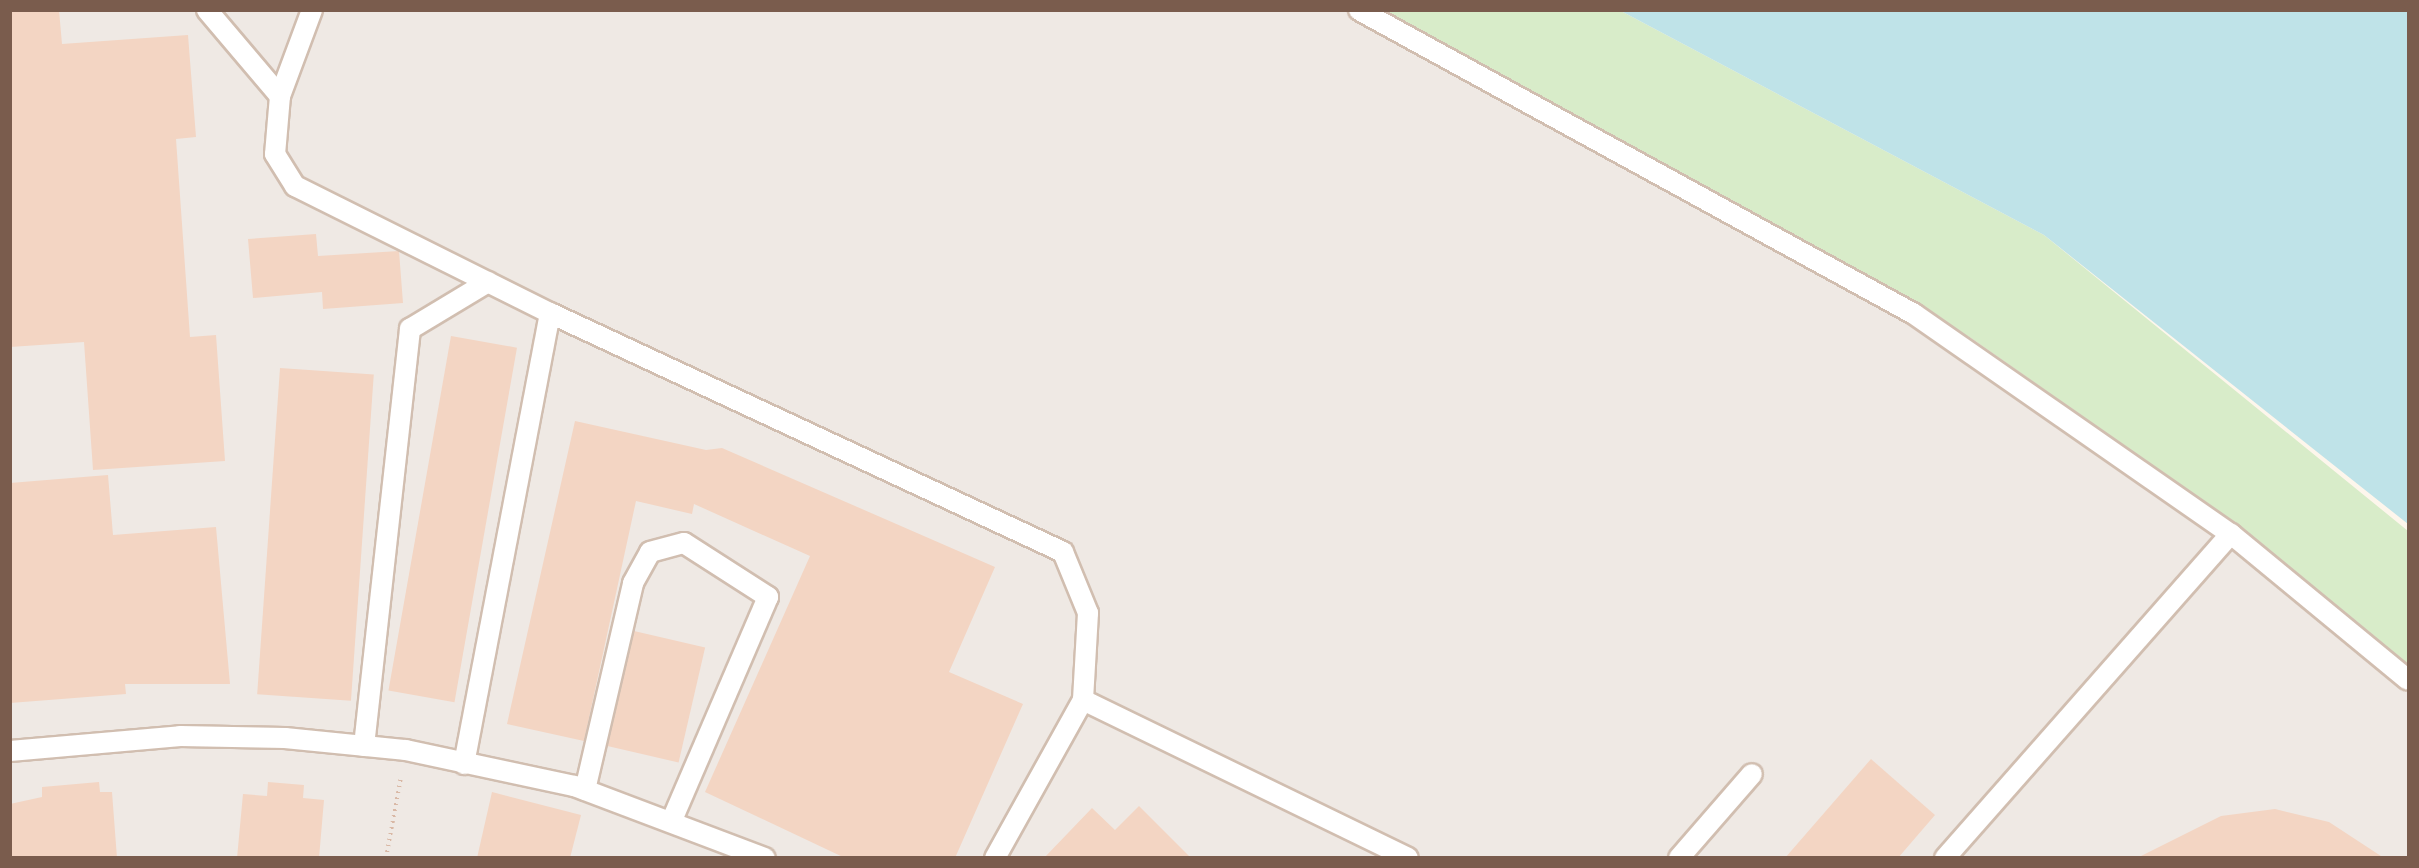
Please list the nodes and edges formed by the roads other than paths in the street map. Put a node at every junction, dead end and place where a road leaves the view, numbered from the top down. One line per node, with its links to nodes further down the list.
1 (207, 10): 4 (lane)
2 (312, 10): 4 (lane)
3 (1359, 10): 7 (lane)
4 (280, 96): 5 (lane)
5 (488, 282): 6 (lane); 10 (lane)
6 (550, 313): 9 (lane); 12 (lane)
7 (2231, 534): 8 (lane); 20 (lane)
8 (2409, 680)
9 (1083, 700): 17 (lane); 18 (lane)
10 (364, 746): 11 (lane); 12 (lane)
11 (10, 751)
12 (464, 764): 14 (lane)
13 (1752, 774): 19 (lane)
14 (585, 790): 15 (lane); 15 (lane)
15 (672, 820): 16 (lane)
16 (765, 858)
17 (995, 858)
18 (1408, 858)
19 (1679, 858)
20 (1946, 858)

